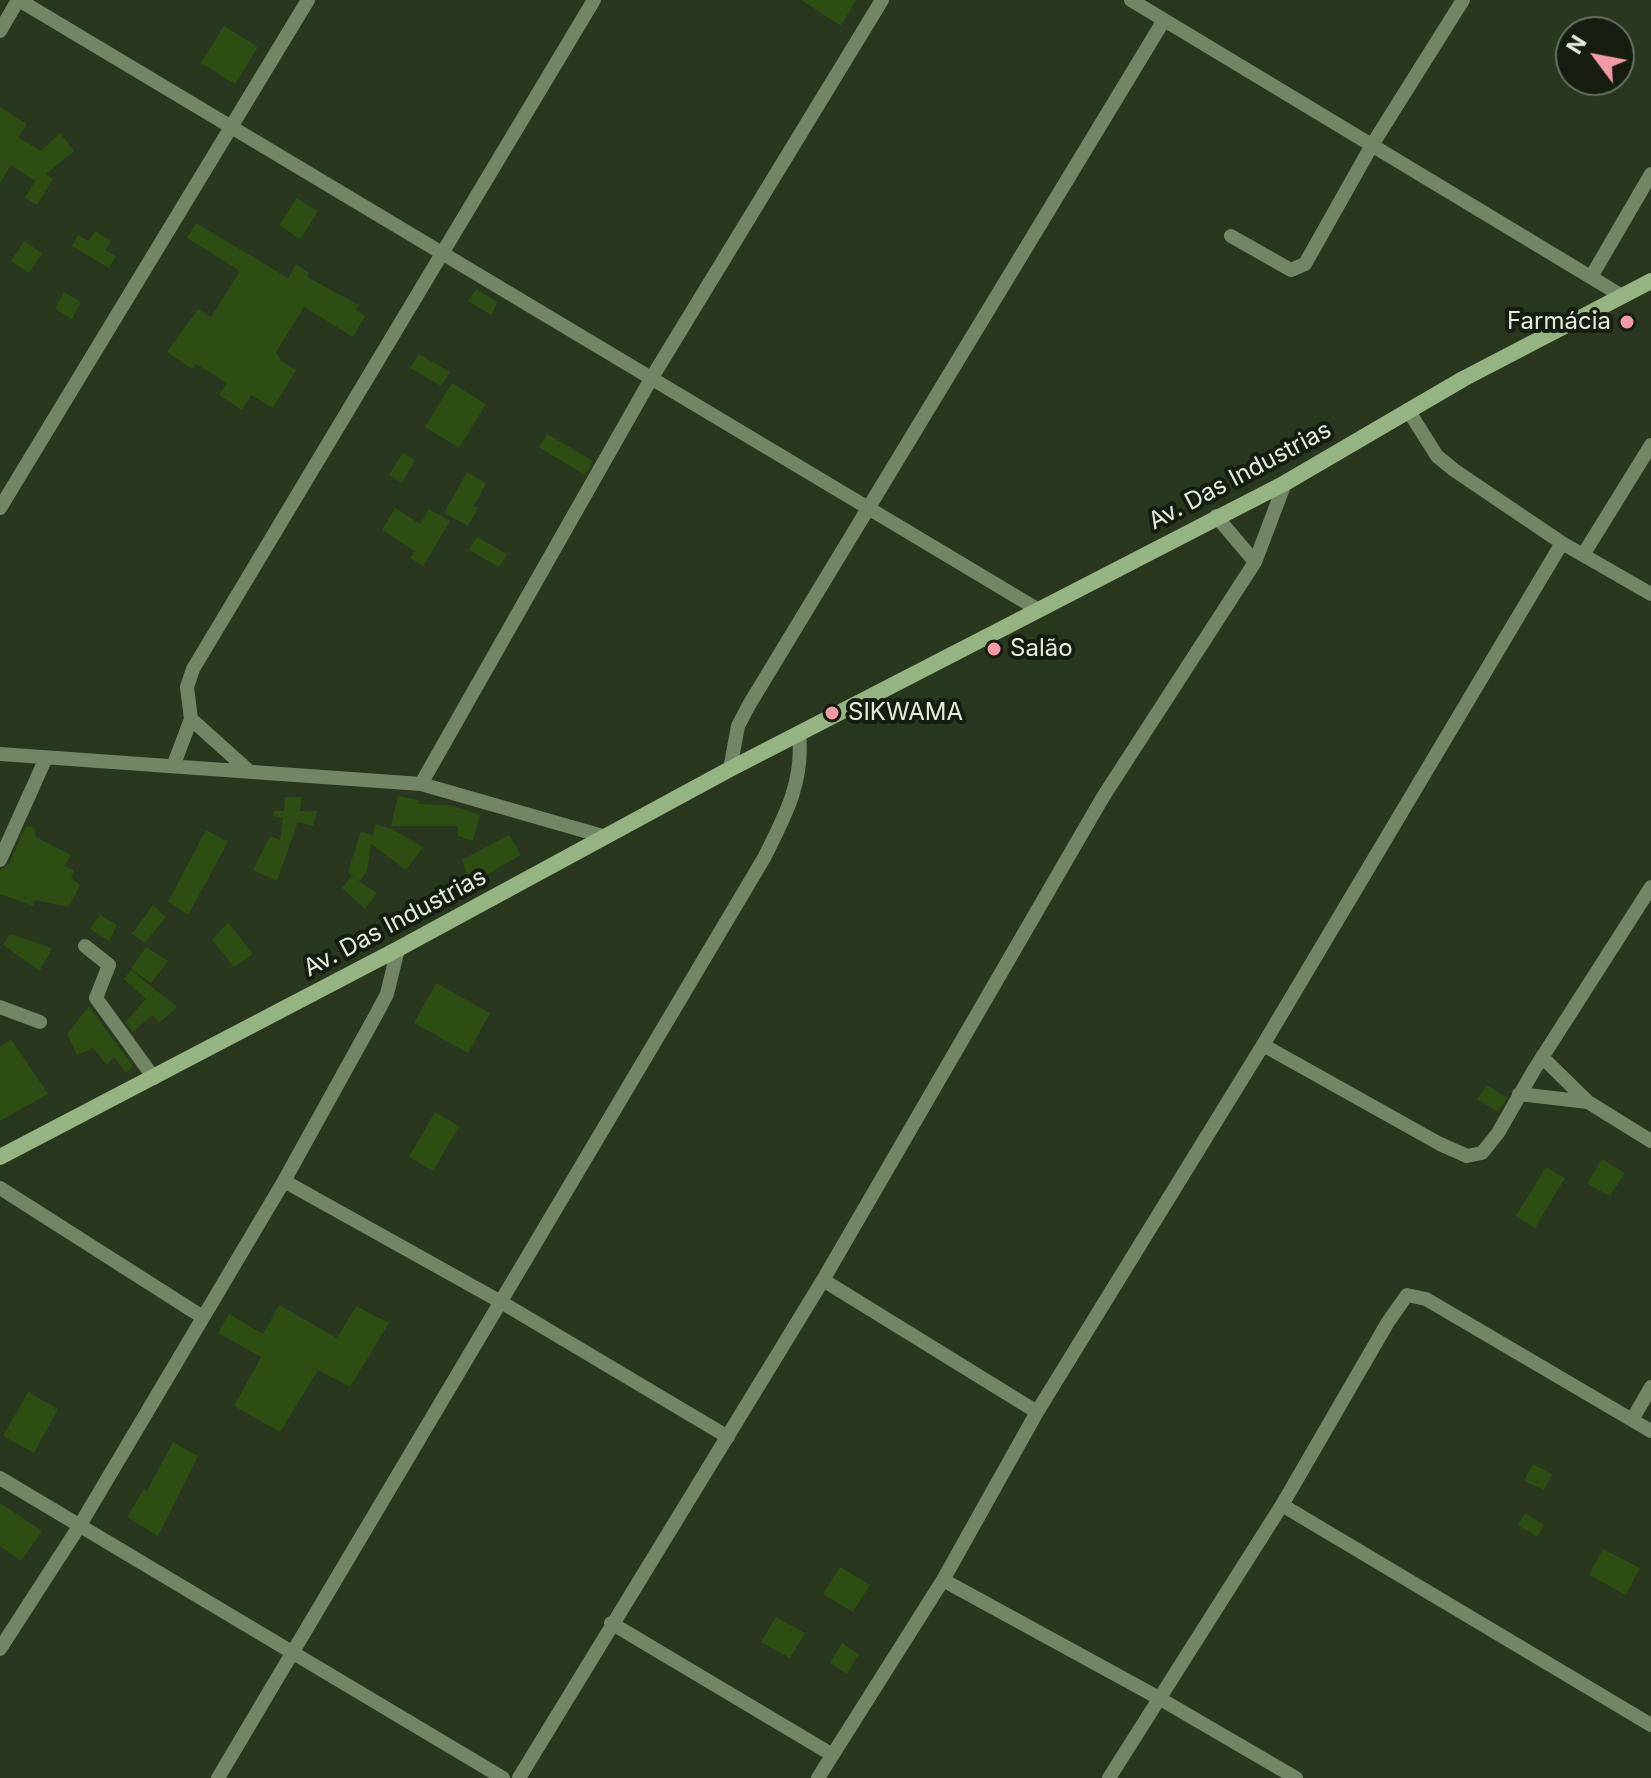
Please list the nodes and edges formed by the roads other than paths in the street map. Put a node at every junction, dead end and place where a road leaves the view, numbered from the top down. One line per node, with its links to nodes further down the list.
1 (19, 0): 8 (street); 9 (street)
2 (308, 0): 9 (street)
3 (594, 0): 13 (street)
4 (882, 0): 17 (street)
5 (1131, 0): 7 (street)
6 (1463, 0): 10 (street)
7 (1164, 20): 10 (street); 22 (street)
8 (0, 31)
9 (231, 126): 13 (street); 21 (street)
10 (1372, 145): 12 (street); 14 (street)
11 (1651, 174): 14 (street)
12 (1231, 236)
13 (442, 253): 17 (street); 29 (street)
14 (1591, 277): 16 (street)
15 (1651, 281): 16 (main road, Av. Das Industrias)
16 (1622, 296): 18 (main road, Av. Das Industrias)
17 (651, 379): 22 (street); 36 (street)
18 (1408, 410): 20 (main road, Av. Das Industrias); 24 (street)
19 (1651, 445): 25 (street)
20 (1285, 483): 23 (main road, Av. Das Industrias); 26 (street)
21 (0, 508)
22 (867, 510): 28 (street); 34 (street)
23 (1216, 516): 26 (street); 28 (main road, Av. Das Industrias)
24 (1562, 543): 25 (street); 44 (street)
25 (1583, 555): 27 (street)
26 (1255, 562): 53 (street)
27 (1651, 594)
28 (1037, 609): 30 (main road, Av. Das Industrias)
29 (191, 719): 33 (street); 35 (street)
30 (805, 731): 34 (main road, Av. Das Industrias); 54 (street)
31 (0, 754): 32 (street)
32 (45, 760): 33 (street); 38 (street)
33 (174, 764): 35 (street)
34 (730, 769): 37 (main road, Av. Das Industrias)
35 (250, 772): 36 (street)
36 (421, 784): 37 (street)
37 (606, 837): 41 (main road, Av. Das Industrias)
38 (0, 860)
39 (1651, 887): 45 (street)
40 (85, 946): 46 (street)
41 (398, 949): 46 (main road, Av. Das Industrias); 51 (street)
42 (0, 1007): 43 (street)
43 (40, 1022)
44 (1263, 1045): 47 (street); 57 (street)
45 (1542, 1057): 47 (street); 48 (street)
46 (154, 1078): 50 (main road, Av. Das Industrias)
47 (1519, 1094): 48 (street)
48 (1588, 1102): 49 (street)
49 (1651, 1141)
50 (0, 1157)
51 (284, 1181): 54 (street); 55 (street)
52 (0, 1188): 55 (street)
53 (823, 1280): 57 (street); 60 (street)
54 (501, 1302): 60 (street); 67 (street)
55 (201, 1316): 63 (street)
56 (1651, 1387): 58 (street)
57 (1037, 1412): 64 (street)
58 (1632, 1420): 59 (street); 62 (street)
59 (1651, 1431)
60 (728, 1437): 65 (street)
61 (0, 1478): 63 (street)
62 (1282, 1505): 68 (street); 69 (street)
63 (80, 1525): 66 (street); 67 (street)
64 (943, 1580): 68 (street); 70 (street)
65 (611, 1623): 70 (street); 73 (street)
66 (0, 1649)
67 (292, 1649): 71 (street); 72 (street)
68 (1157, 1697): 75 (street); 76 (street)
69 (1651, 1725)
70 (831, 1754): 74 (street)
71 (218, 1778)
72 (503, 1778)
73 (519, 1778)
74 (818, 1778)
75 (1109, 1778)
76 (1296, 1778)

